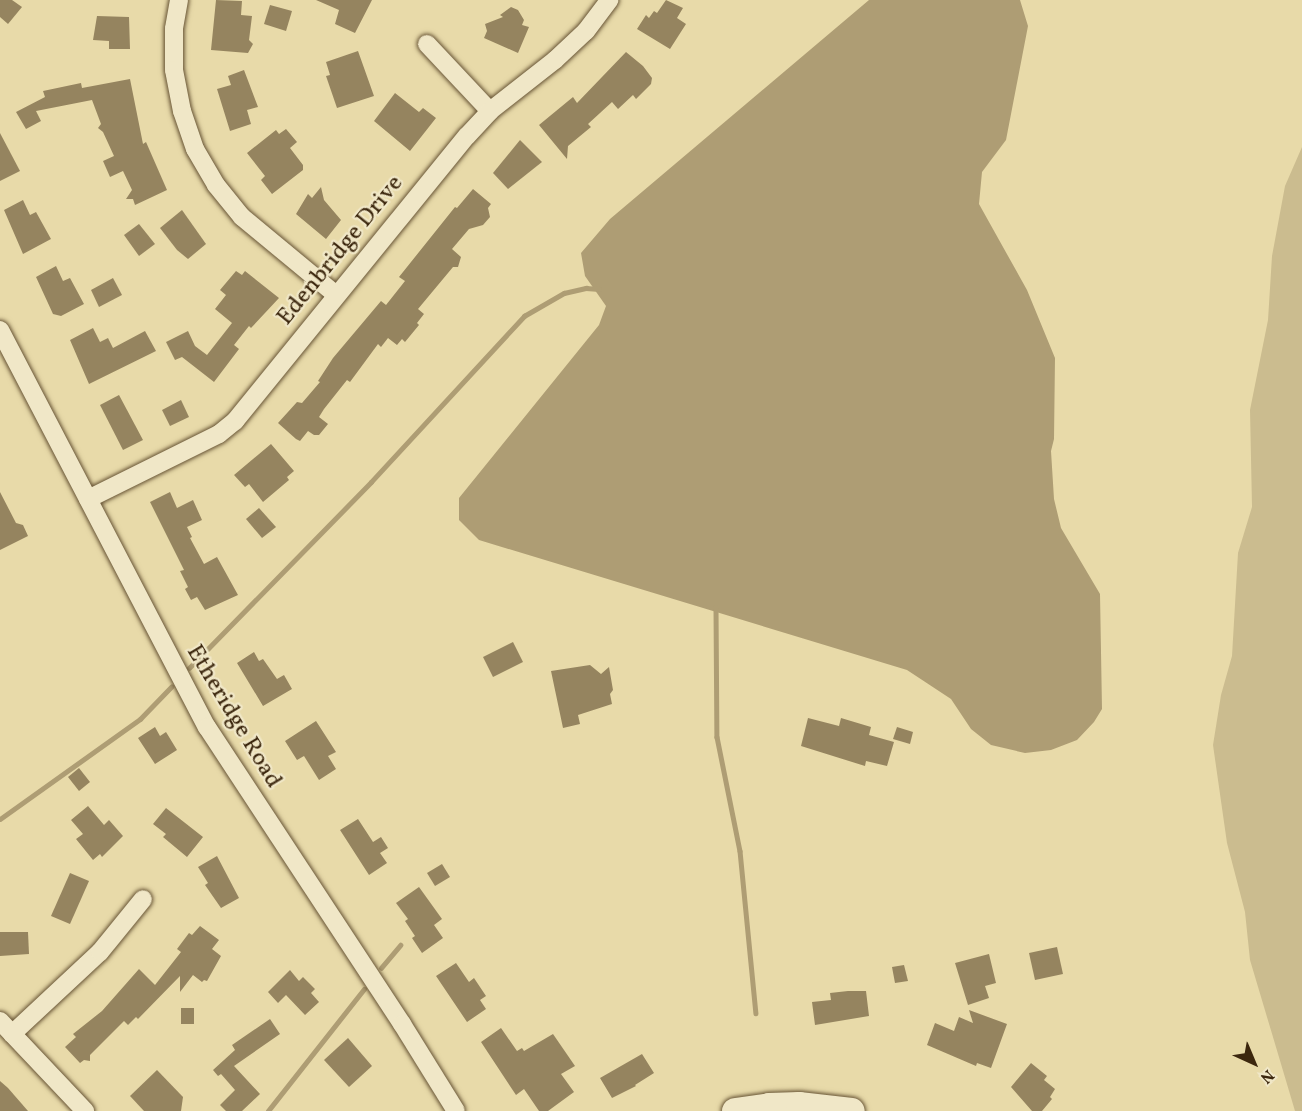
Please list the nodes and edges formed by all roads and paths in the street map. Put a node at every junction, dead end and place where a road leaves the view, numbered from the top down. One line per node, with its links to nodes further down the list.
1 (179, 0): 5 (street)
2 (609, 0): 4 (street, Edenbridge Drive)
3 (427, 44): 4 (street)
4 (490, 111): 5 (street, Edenbridge Drive)
5 (335, 294): 7 (street, Edenbridge Drive)
6 (0, 330): 7 (street, Etheridge Road)
7 (88, 499): 11 (street, Etheridge Road)
8 (142, 899): 9 (street)
9 (6, 1028): 10 (street)
10 (85, 1111)
11 (456, 1111)
12 (735, 1111): 13 (street)
13 (852, 1111)

